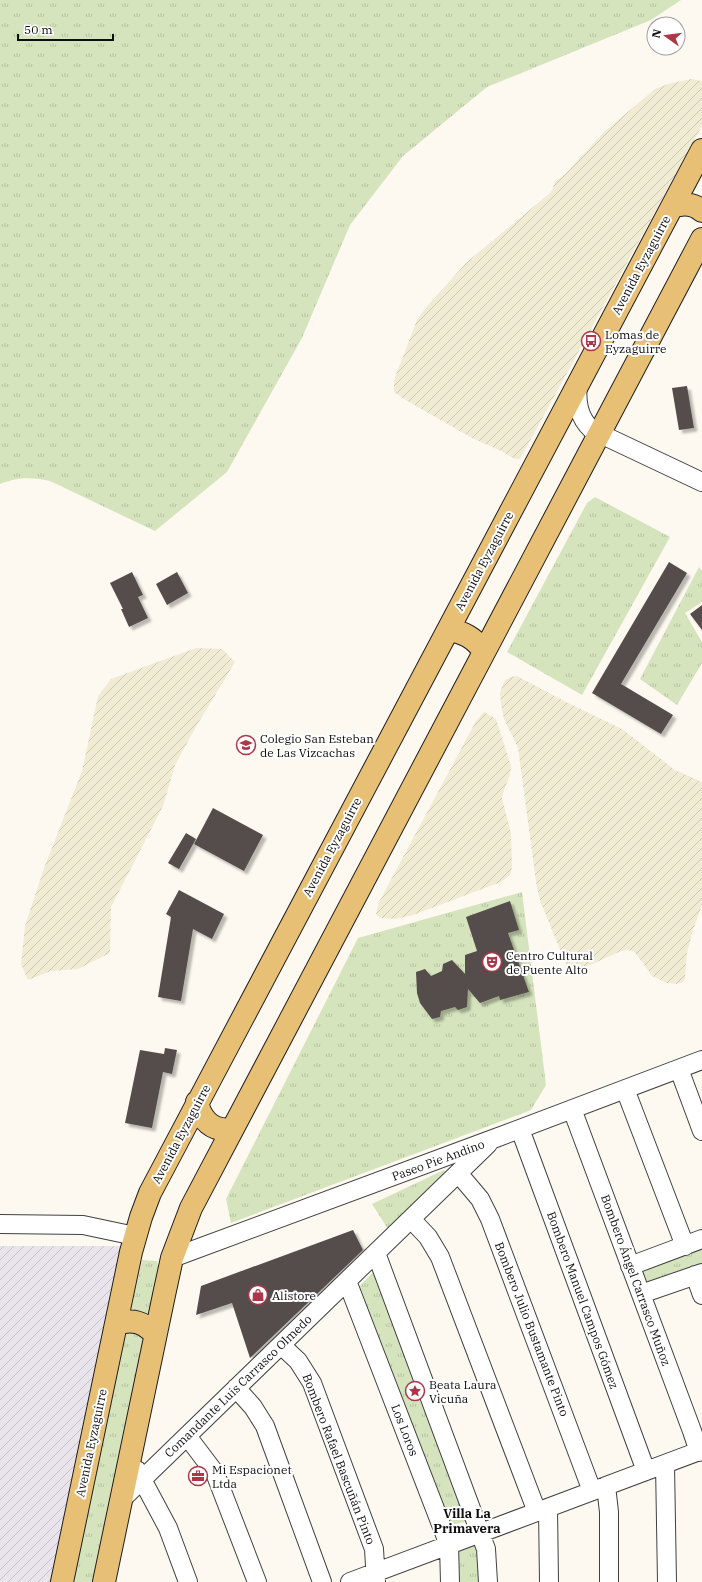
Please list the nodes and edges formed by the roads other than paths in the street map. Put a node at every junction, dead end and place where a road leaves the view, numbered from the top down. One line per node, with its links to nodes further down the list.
1 (702, 150): 2 (main road, Avenida Eyzaguirre)
2 (672, 207): 3 (main road); 5 (main road, Avenida Eyzaguirre)
3 (702, 211)
4 (702, 240): 6 (main road)
5 (578, 383): 7 (street); 10 (main road, Avenida Eyzaguirre)
6 (616, 401): 7 (main road); 8 (street)
7 (598, 434): 8 (street); 11 (main road)
8 (632, 448): 9 (street)
9 (702, 482)
10 (448, 630): 11 (main road); 15 (main road, Avenida Eyzaguirre)
11 (484, 651): 17 (main road)
12 (702, 1060): 13 (street, Paseo Pie Andino)
13 (679, 1069): 14 (street, Paseo Pie Andino); 19 (street)
14 (626, 1089): 16 (street, Paseo Pie Andino); 26 (street)
15 (198, 1102): 17 (main road); 24 (main road, Avenida Eyzaguirre)
16 (572, 1109): 18 (street, Paseo Pie Andino); 29 (street, Bombero Ángel Carrasco Muñoz)
17 (232, 1129): 28 (main road)
18 (520, 1129): 20 (street, Paseo Pie Andino); 42 (street, Bombero Manuel Campos Gómez)
19 (702, 1131)
20 (493, 1139): 21 (street, Comandante Luis Carrasco Olmedo); 28 (street, Paseo Pie Andino)
21 (458, 1173): 22 (street, Comandante Luis Carrasco Olmedo); 44 (street, Bombero Julio Bustamante Pinto)
22 (411, 1219): 27 (street, Comandante Luis Carrasco Olmedo); 46 (street)
23 (0, 1224): 24 (street)
24 (135, 1236): 34 (main road, Avenida Eyzaguirre)
25 (702, 1239): 26 (street)
26 (685, 1246): 29 (street)
27 (376, 1253): 31 (street, Comandante Luis Carrasco Olmedo); 47 (street)
28 (172, 1258): 35 (main road)
29 (630, 1266): 32 (street, Bombero Ángel Carrasco Muñoz)
30 (698, 1274): 32 (street); 33 (street)
31 (347, 1281): 36 (street, Comandante Luis Carrasco Olmedo); 48 (street, Los Loros)
32 (641, 1294): 39 (street, Bombero Ángel Carrasco Muñoz)
33 (702, 1295)
34 (116, 1325): 35 (main road); 50 (main road, Avenida Eyzaguirre)
35 (155, 1334): 40 (main road)
36 (281, 1345): 37 (street, Comandante Luis Carrasco Olmedo); 49 (street, Bombero Rafael Bascuñán Pinto)
37 (236, 1388): 38 (street, Comandante Luis Carrasco Olmedo); 54 (street)
38 (186, 1436): 43 (street, Comandante Luis Carrasco Olmedo); 53 (street)
39 (700, 1451): 41 (street)
40 (131, 1455): 43 (street); 45 (main road)
41 (665, 1464): 42 (street); 60 (street)
42 (646, 1471): 44 (street)
43 (142, 1482): 45 (street, Comandante Luis Carrasco Olmedo); 52 (street)
44 (599, 1489): 46 (street); 59 (street, Bombero Julio Bustamante Pinto)
45 (122, 1499): 51 (main road)
46 (542, 1510): 47 (street); 58 (street)
47 (480, 1534): 48 (street); 57 (street)
48 (449, 1545): 49 (street); 56 (street, Los Loros)
49 (376, 1577): 55 (street)
50 (62, 1582)
51 (104, 1582)
52 (188, 1582)
53 (257, 1582)
54 (322, 1582)
55 (350, 1582)
56 (450, 1582)
57 (488, 1582)
58 (549, 1582)
59 (609, 1582)
60 (667, 1582)

